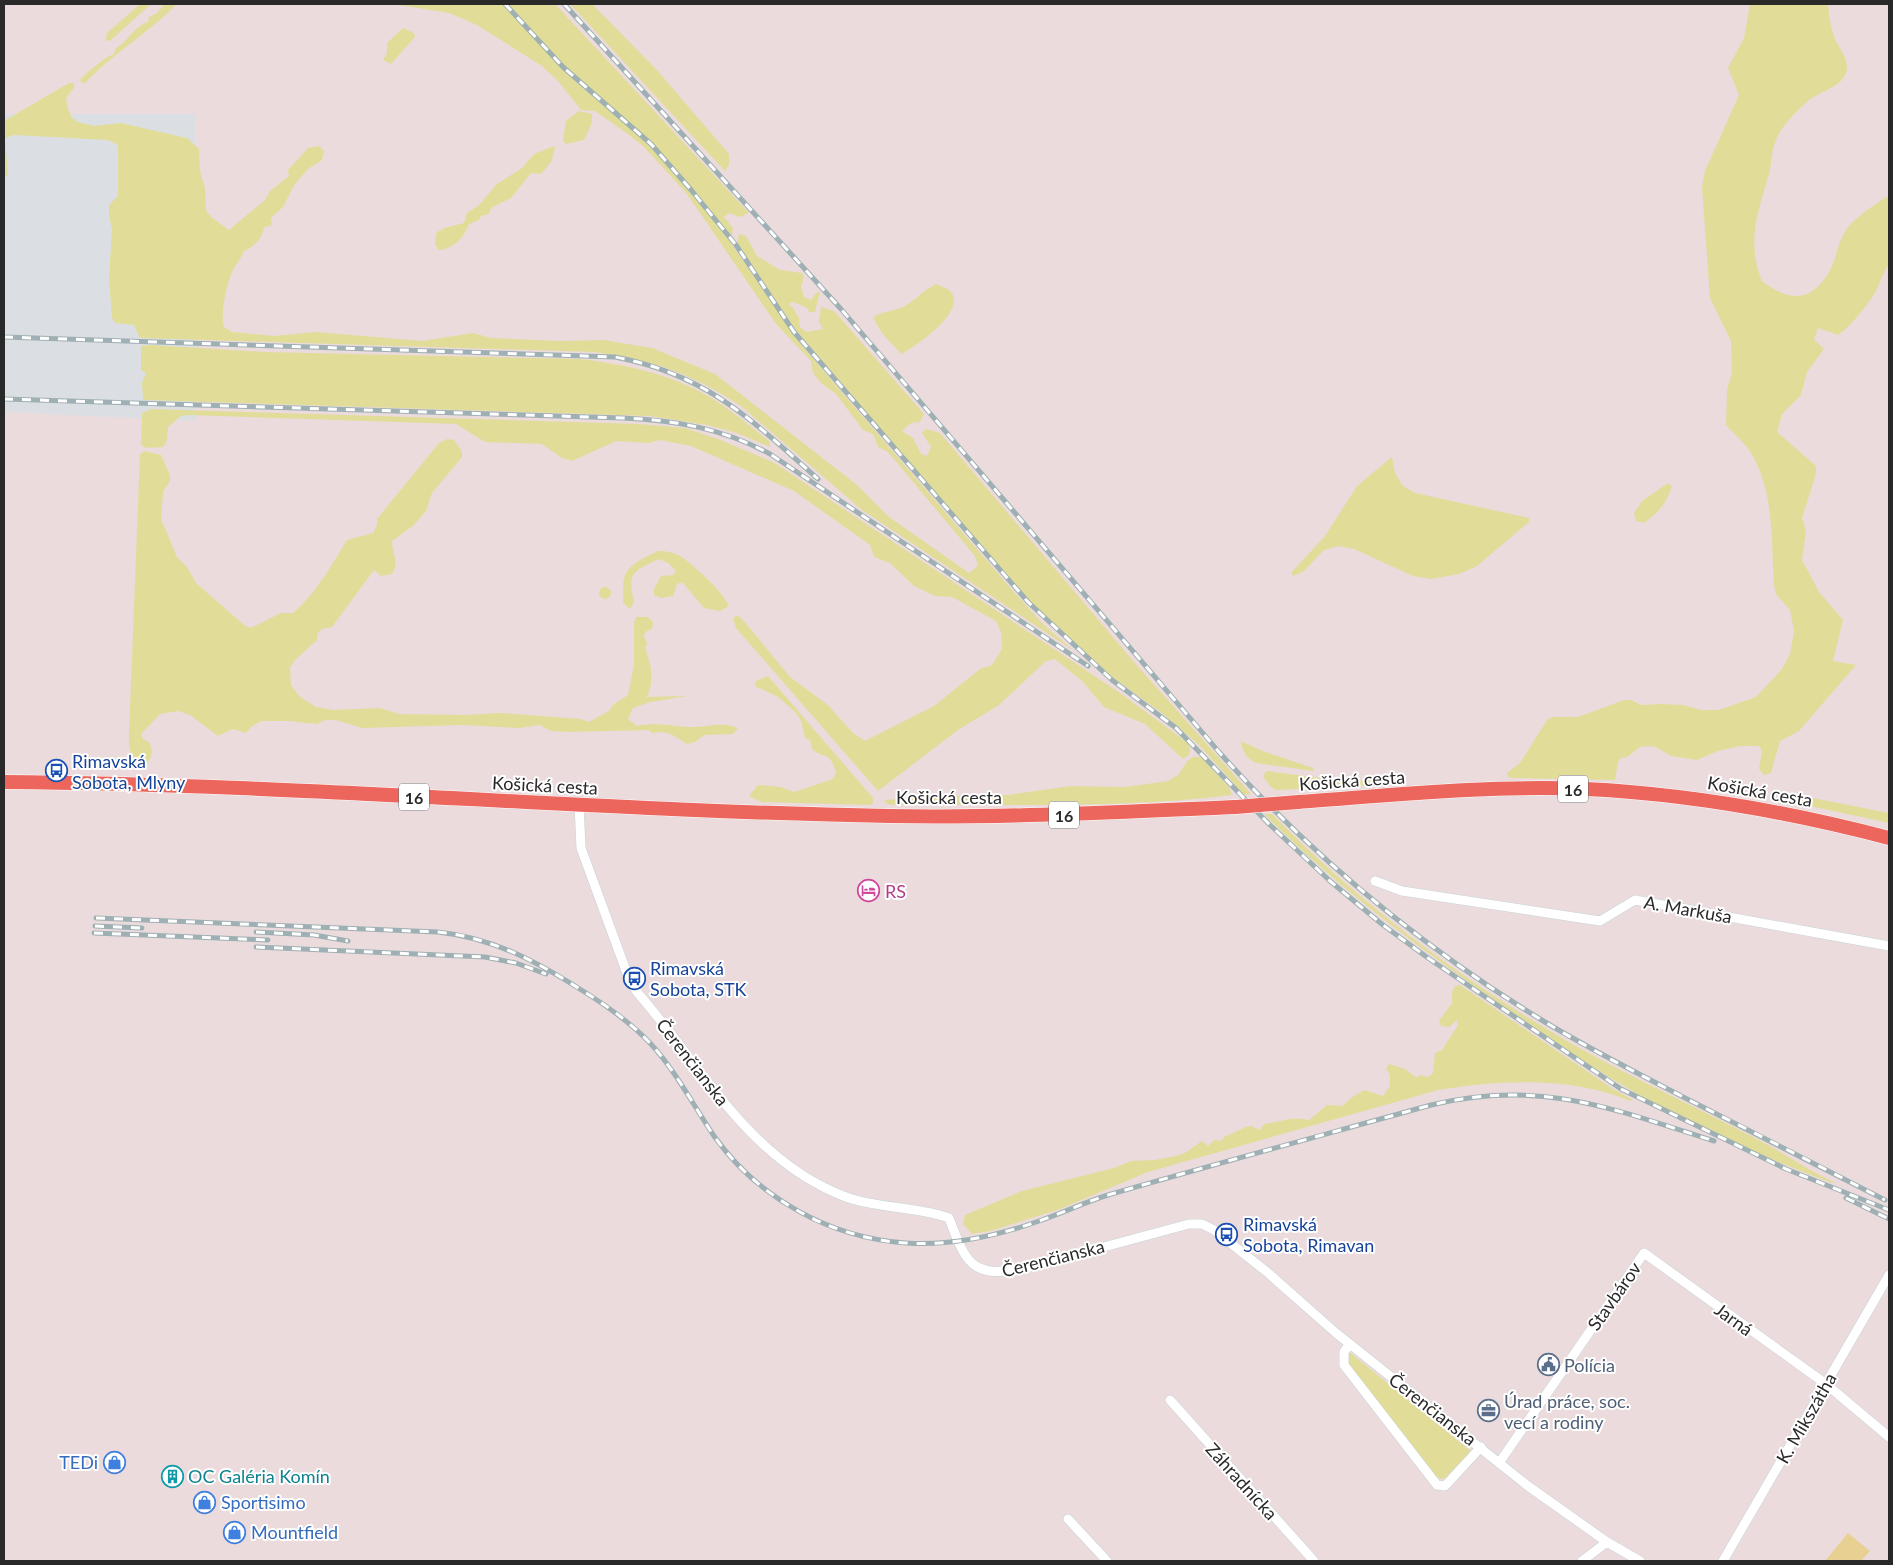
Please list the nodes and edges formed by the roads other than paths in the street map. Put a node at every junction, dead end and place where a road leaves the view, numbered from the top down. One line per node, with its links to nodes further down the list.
1 (4, 782): 2 (main road, Košická cesta / 16)
2 (579, 805): 3 (main road, Košická cesta / 16, bridge); 8 (street, Čerenčianska)
3 (1889, 838)
4 (1375, 881): 5 (street, A. Markuša)
5 (1889, 946)
6 (1644, 1253): 9 (street, Jarná); 13 (street, Stavbárov)
7 (1889, 1275): 9 (street, K. Mikszátha)
8 (1350, 1344): 12 (street, Čerenčianska); 12 (street)
9 (1826, 1384): 11 (street, Jarná); 20 (street, K. Mikszátha)
10 (1170, 1400): 17 (street, Záhradnícka)
11 (1889, 1437)
12 (1481, 1447): 13 (street, Čerenčianska)
13 (1499, 1463): 15 (street, Čerenčianska)
14 (1068, 1519): 16 (street)
15 (1607, 1542): 18 (street); 19 (street, Čerenčianska)
16 (1107, 1561)
17 (1314, 1561)
18 (1582, 1561)
19 (1640, 1561)
20 (1723, 1561)

